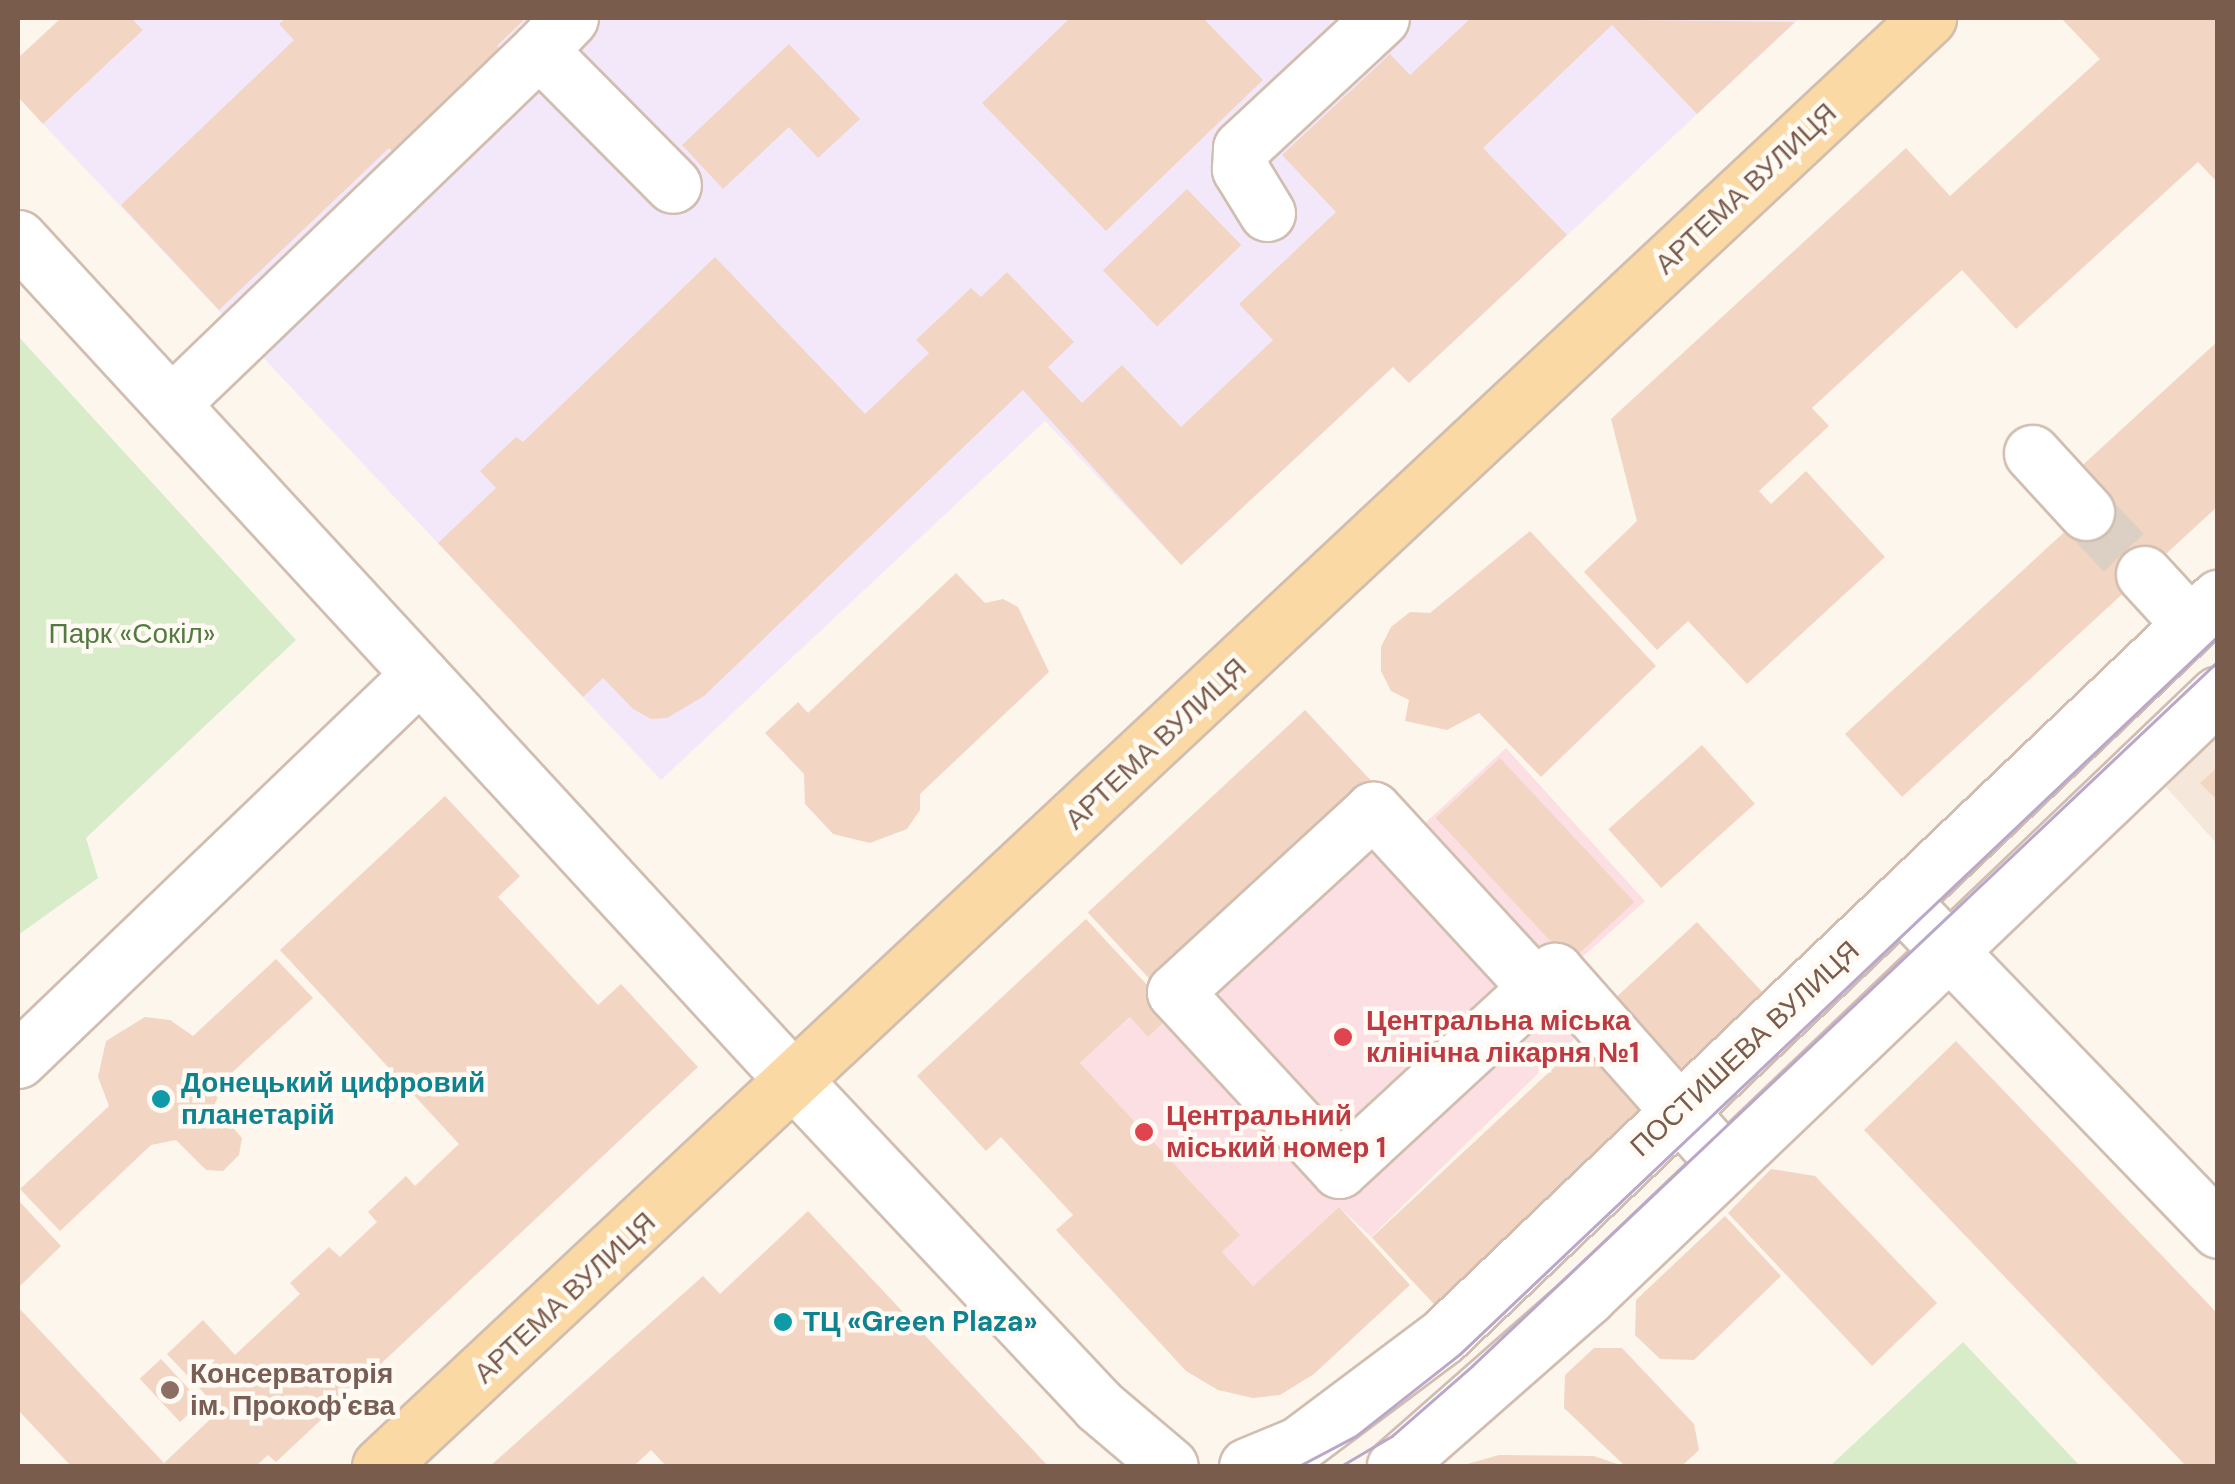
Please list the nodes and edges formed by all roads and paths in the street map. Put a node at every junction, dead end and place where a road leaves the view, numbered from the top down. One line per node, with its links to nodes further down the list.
1 (1382, 18): 5 (street)
2 (1928, 18): 18 (main road, АРТЕМА ВУЛИЦЯ)
3 (554, 34): 4 (street); 7 (street)
4 (673, 185)
5 (1267, 213)
6 (18, 238): 7 (street)
7 (171, 404): 12 (street)
8 (2032, 453): 9 (street)
9 (2086, 512)
10 (2144, 574): 11 (street)
11 (2204, 611): 14 (street, ПОСТИШЕВА ВУЛИЦЯ)
12 (420, 674): 17 (street); 18 (street)
13 (2218, 694): 15 (street)
14 (1902, 902): 15 (street); 19 (street, ПОСТИШЕВА ВУЛИЦЯ)
15 (1946, 950): 20 (street); 21 (street)
16 (1536, 987): 16 (street); 19 (street)
17 (18, 1060)
18 (796, 1083): 23 (main road, АРТЕМА ВУЛИЦЯ); 24 (street)
19 (1680, 1110): 20 (street); 25 (street, ПОСТИШЕВА ВУЛИЦЯ)
20 (1724, 1162): 22 (street)
21 (2218, 1230)
22 (1406, 1461)
23 (380, 1466)
24 (1170, 1466)
25 (1247, 1466)

